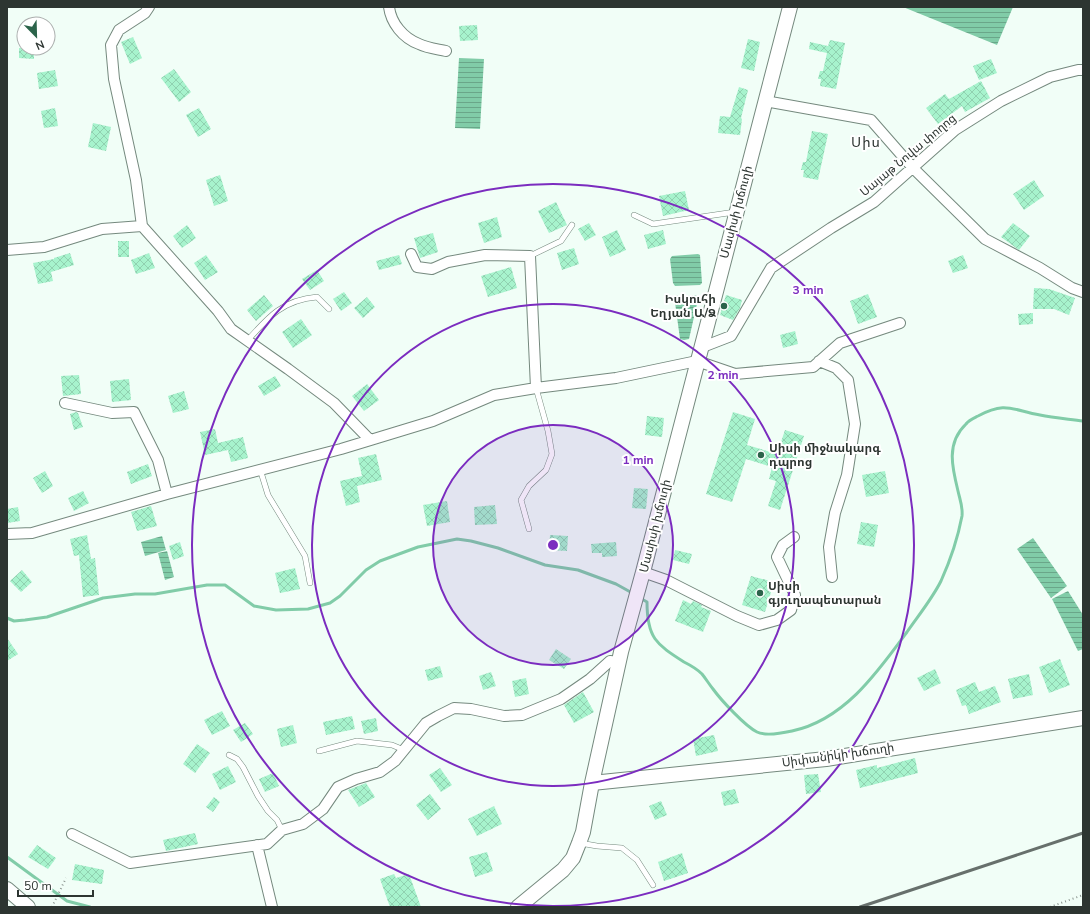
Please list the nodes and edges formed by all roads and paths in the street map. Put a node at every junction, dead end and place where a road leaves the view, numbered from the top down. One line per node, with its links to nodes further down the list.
1 (149, 7): 11 (street)
2 (389, 7): 4 (street)
3 (790, 7): 6 (main road, Մասիսի խճուղի)
4 (446, 51)
5 (1083, 70): 7 (street, Սայաթ Նովա փողոց)
6 (765, 101): 7 (street); 8 (main road, Մասիսի խճուղի)
7 (913, 168): 15 (street); 19 (street, Սայաթ Նովա փողոց)
8 (736, 212): 9 (lane); 19 (main road, Մասիսի խճուղի)
9 (634, 216)
10 (572, 225): 14 (lane)
11 (142, 226): 12 (street); 18 (street)
12 (7, 250)
13 (411, 254): 14 (street)
14 (530, 256): 21 (street)
15 (1083, 292)
16 (329, 309): 18 (lane)
17 (900, 323): 20 (street)
18 (248, 341): 23 (street)
19 (699, 354): 20 (street); 21 (street, Սայաթ Նովա փողոց); 29 (main road, Մասիսի խճուղի)
20 (819, 361): 30 (street)
21 (536, 388): 23 (street, Սայաթ Նովա փողոց); 26 (lane)
22 (65, 403): 25 (street)
23 (370, 440): 24 (street, Սայաթ Նովա փողոց)
24 (260, 470): 25 (street, Սայաթ Նովա փողոց); 31 (lane)
25 (167, 494): 27 (street, Սայաթ Նովա փողոց)
26 (529, 529)
27 (7, 534)
28 (794, 537): 29 (street)
29 (643, 572): 32 (main road, Մասիսի խճուղի)
30 (832, 577)
31 (310, 583)
32 (620, 657): 34 (street); 37 (main road, Մասիսի խճուղի)
33 (1083, 718): 37 (main road, Սիփանիկի խճուղի)
34 (404, 750): 35 (lane); 38 (street)
35 (319, 751)
36 (229, 755): 38 (lane)
37 (592, 783): 40 (main road, Մասիսի խճուղի)
38 (282, 830): 41 (street)
39 (72, 834): 41 (street)
40 (579, 843): 43 (lane); 49 (main road, Մասիսի խճուղի)
41 (257, 845): 48 (street)
42 (66, 878): 47 (path)
43 (653, 885)
44 (7, 889): 46 (main road)
45 (1083, 896): 50 (path)
46 (28, 907)
47 (52, 907)
48 (272, 907)
49 (518, 907)
50 (1050, 907)

